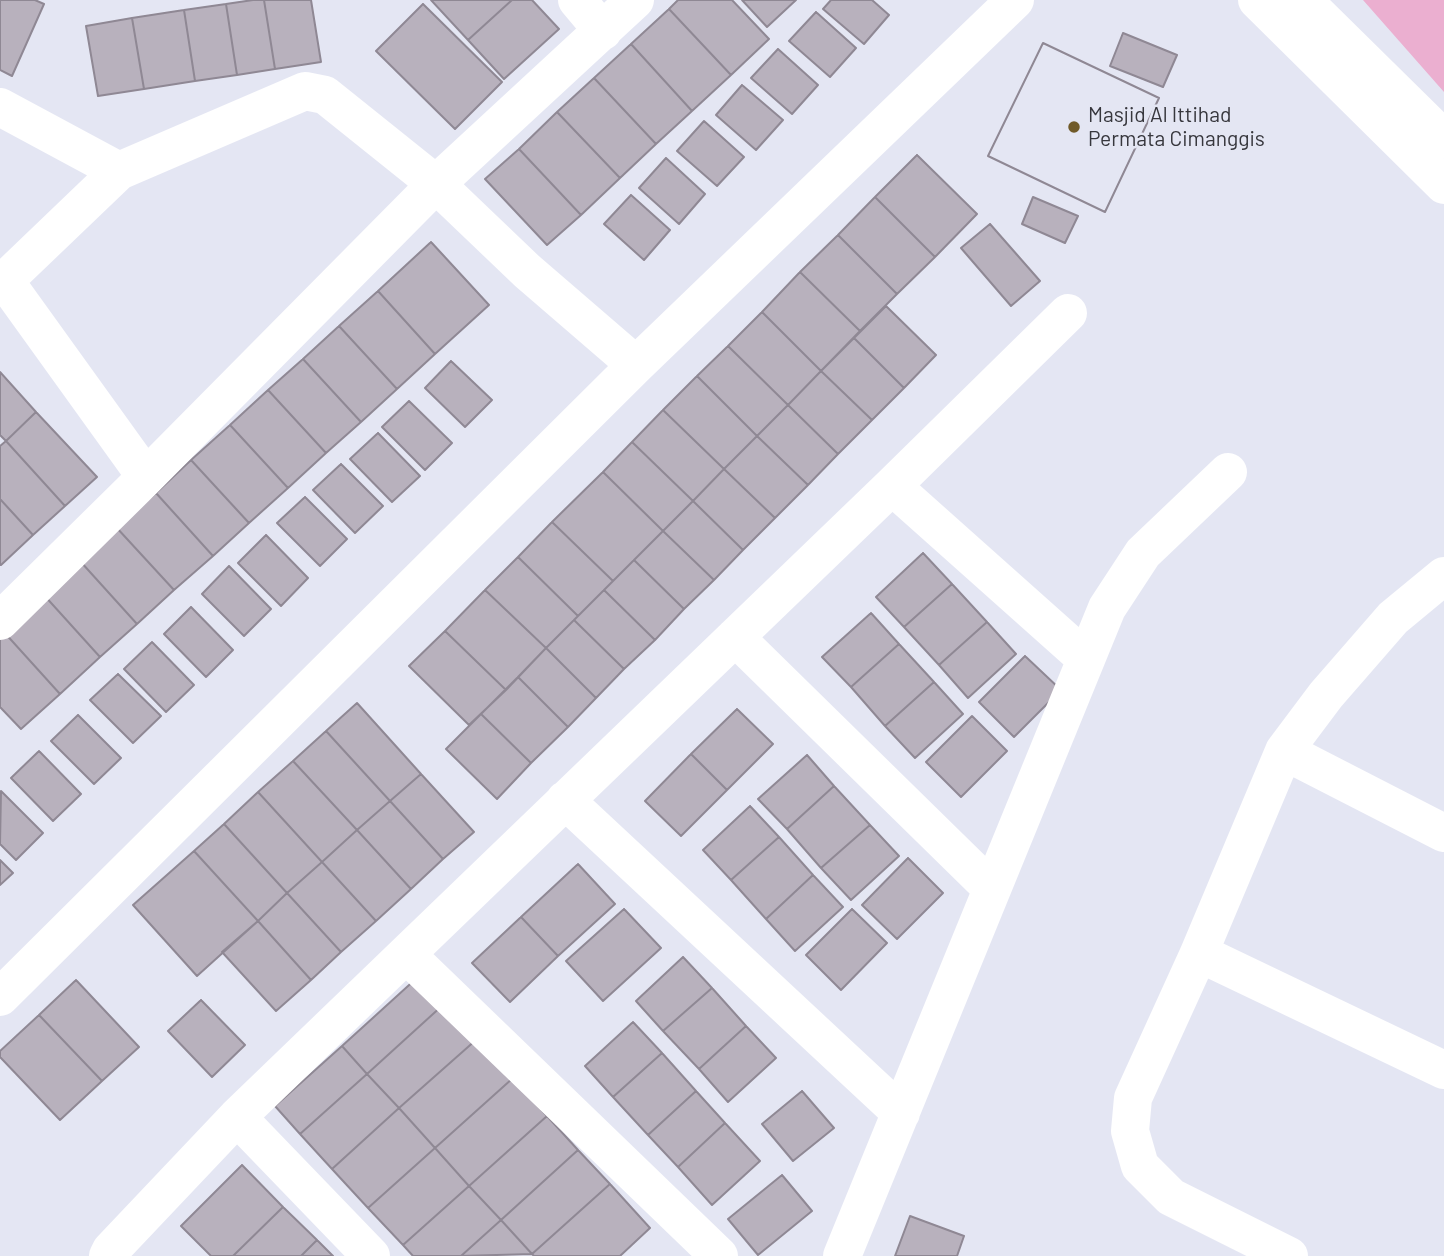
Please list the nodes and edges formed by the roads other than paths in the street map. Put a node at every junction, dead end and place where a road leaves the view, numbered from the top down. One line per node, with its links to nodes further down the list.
1 (577, 0): 6 (street)
2 (635, 0): 6 (street)
3 (1015, 0): 14 (street)
4 (1257, 0): 11 (street)
5 (1303, 0): 8 (street)
6 (603, 31): 10 (street)
7 (0, 107): 9 (street)
8 (1444, 139)
9 (119, 171): 10 (street); 12 (street)
10 (436, 184): 14 (street); 16 (street)
11 (1444, 185)
12 (2, 283): 16 (street)
13 (1068, 313): 17 (street)
14 (636, 365): 28 (street)
15 (1228, 472): 21 (street)
16 (146, 477): 19 (street)
17 (892, 486): 20 (street); 21 (street)
18 (1444, 576): 22 (street)
19 (0, 621)
20 (735, 637): 23 (street); 25 (street)
21 (1086, 659): 25 (street)
22 (1284, 751): 24 (street); 26 (street)
23 (565, 800): 27 (street); 30 (street)
24 (1444, 833)
25 (991, 888): 30 (street)
26 (1199, 953): 29 (street); 36 (street)
27 (407, 955): 31 (street); 34 (street)
28 (0, 997)
29 (1440, 1062)
30 (901, 1113): 35 (street)
31 (237, 1117): 32 (street); 33 (street)
32 (108, 1256)
33 (371, 1256)
34 (719, 1256)
35 (842, 1256)
36 (1289, 1256)

